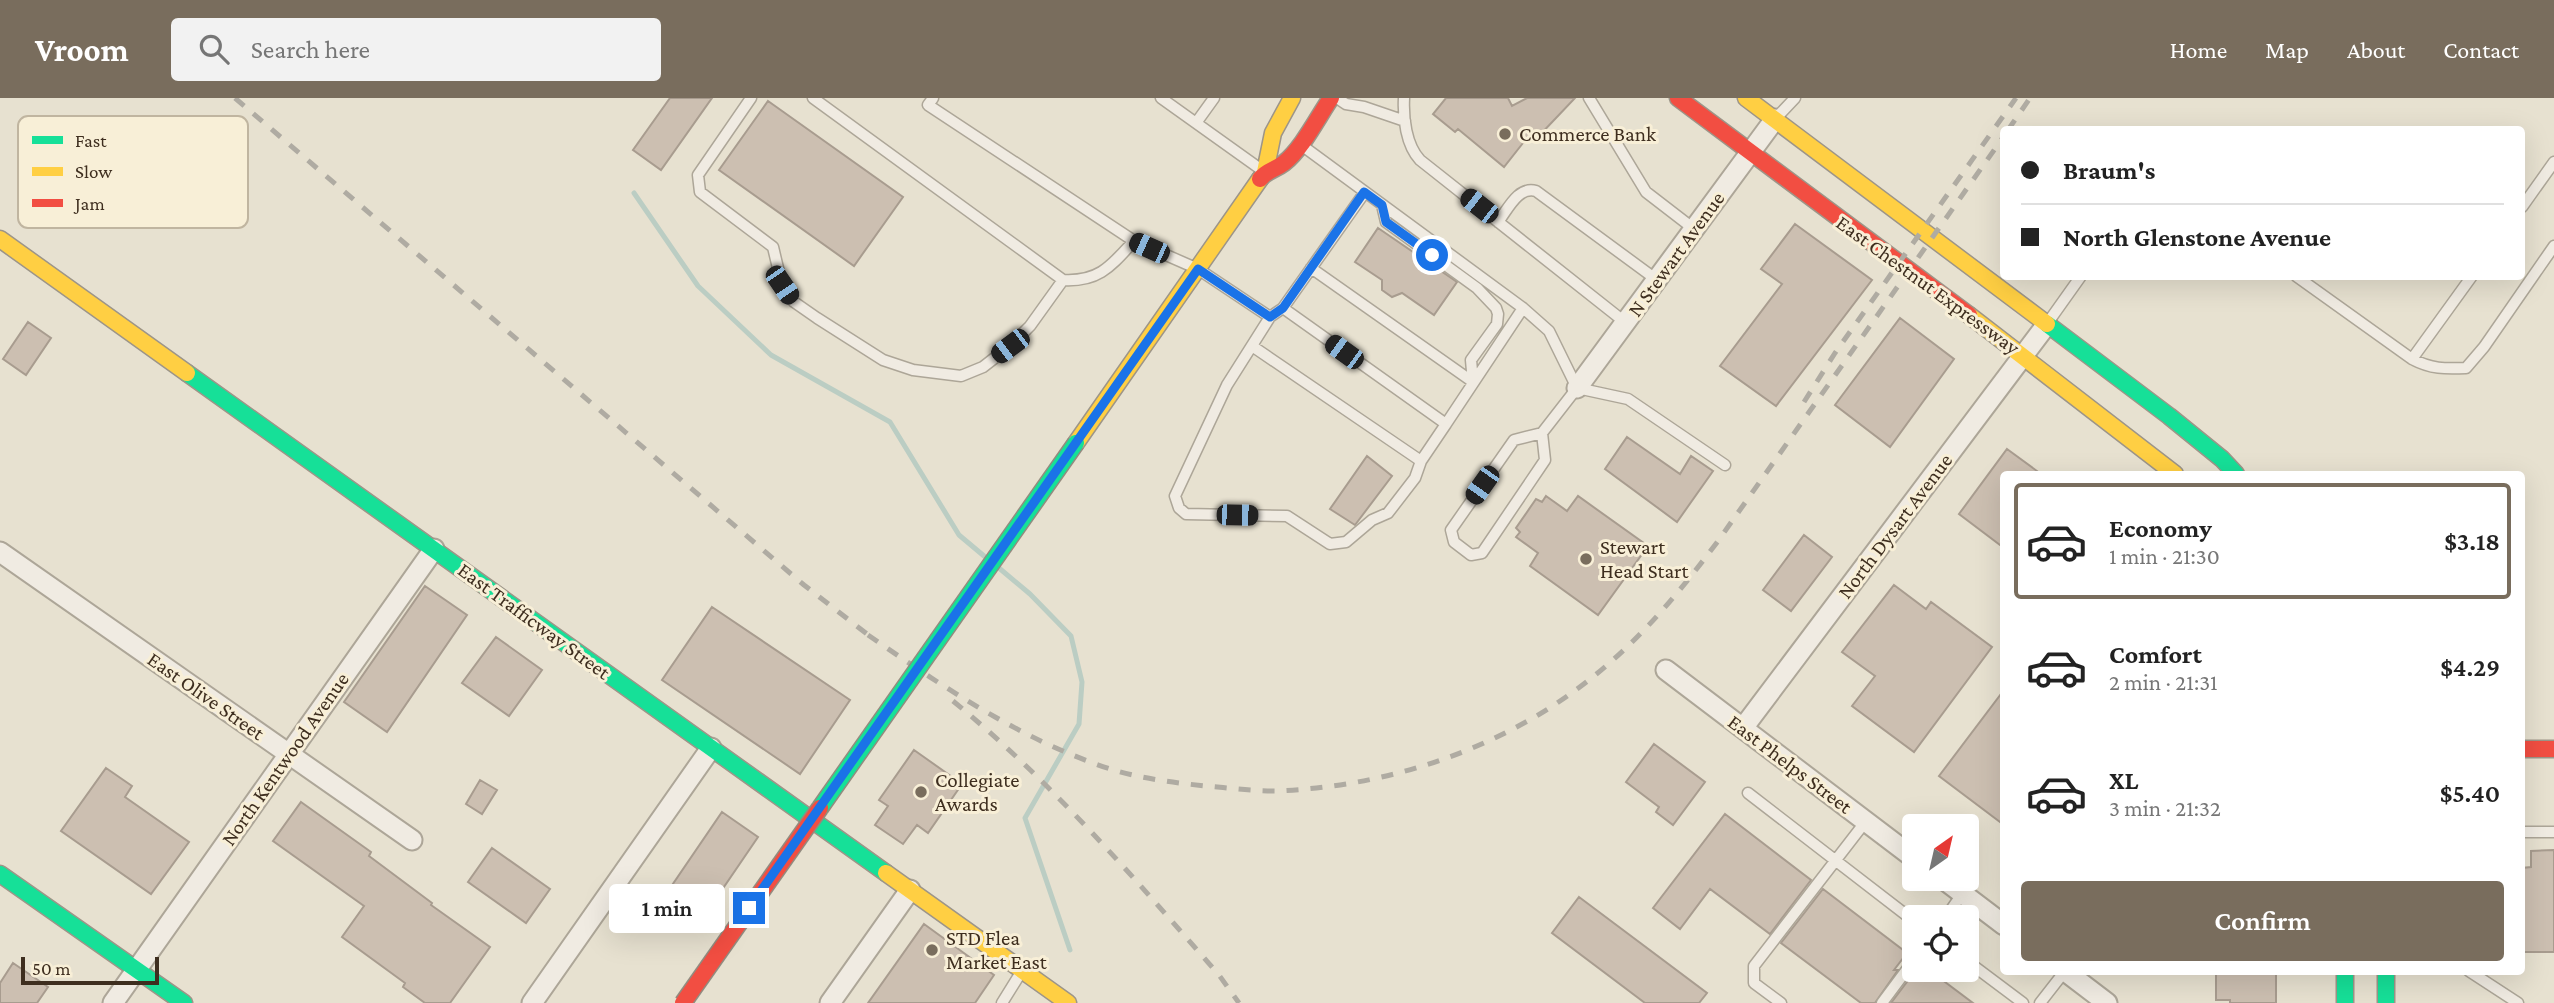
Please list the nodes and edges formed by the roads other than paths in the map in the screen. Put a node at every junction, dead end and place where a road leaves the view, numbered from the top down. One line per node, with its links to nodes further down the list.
1 (751, 98): 32 (lane)
2 (813, 98): 32 (lane)
3 (918, 98): 14 (lane)
4 (1161, 98): 17 (lane)
5 (1214, 98): 17 (lane)
6 (1292, 98): 21 (main road)
7 (1404, 98): 16 (lane)
8 (1589, 98): 26 (lane)
9 (1678, 98): 19 (main road, East Chestnut Expressway)
10 (1746, 98): 15 (main road, East Chestnut Expressway)
11 (1758, 98): 15 (main road)
12 (1795, 98): 15 (lane)
13 (1342, 99): 16 (lane); 18 (main road)
14 (931, 102): 28 (lane)
15 (1775, 119): 19 (street, N Stewart Avenue); 41 (main road, East Chestnut Expressway)
16 (1405, 121): 25 (lane)
17 (1196, 123): 21 (lane)
18 (1302, 140): 21 (main road); 22 (lane)
19 (1750, 152): 26 (street, N Stewart Avenue); 43 (main road, East Chestnut Expressway)
20 (2554, 162): 23 (lane)
21 (1265, 172): 31 (main road)
22 (1364, 192): 24 (lane); 30 (lane)
23 (2525, 203)
24 (1382, 205): 38 (lane); 45 (lane)
25 (1499, 222): 33 (lane); 40 (lane)
26 (1694, 229): 33 (street, N Stewart Avenue)
27 (0, 239): 53 (main road, East Trafficway Street)
28 (1134, 241): 31 (lane); 32 (lane)
29 (2554, 247): 44 (lane)
30 (1311, 268): 37 (lane); 45 (lane)
31 (1198, 269): 39 (lane); 87 (main road, bridge)
32 (1063, 280)
33 (1657, 280): 40 (street, N Stewart Avenue)
34 (2078, 280): 41 (lane)
35 (2302, 280): 44 (lane)
36 (2469, 280): 44 (lane)
37 (1283, 308): 39 (lane); 47 (lane)
38 (1523, 309): 45 (lane); 46 (lane)
39 (1270, 317): 42 (lane)
40 (1626, 323): 46 (street, N Stewart Avenue)
41 (2047, 324): 43 (street, North Dysart Avenue); 52 (main road, East Chestnut Expressway)
42 (1252, 346): 49 (lane); 49 (lane)
43 (2023, 355): 51 (main road, East Chestnut Expressway); 56 (street, North Dysart Avenue)
44 (2412, 359)
45 (1473, 382): 47 (lane)
46 (1577, 388): 48 (lane); 50 (lane)
47 (1446, 424): 49 (lane)
48 (1542, 433): 48 (lane)
49 (1421, 461)
50 (1725, 465)
51 (2171, 471)
52 (2233, 471)
53 (434, 549): 57 (main road, East Trafficway Street); 60 (street, North Kentwood Avenue)
54 (0, 552): 60 (street, East Olive Street)
55 (1666, 670): 56 (street, East Phelps Street)
56 (1743, 728): 62 (street, East Phelps Street)
57 (711, 748): 69 (main road, East Trafficway Street); 86 (street)
58 (2525, 749): 59 (main road)
59 (2554, 749)
60 (289, 754): 65 (street, East Olive Street); 75 (street, North Kentwood Avenue)
61 (1748, 793): 67 (lane)
62 (1866, 821): 66 (street, East Phelps Street); 67 (lane)
63 (2525, 832): 64 (lane)
64 (2554, 832)
65 (412, 840)
66 (1902, 849)
67 (1836, 860): 73 (lane); 91 (lane)
68 (0, 874): 75 (main road)
69 (910, 890): 76 (main road, East Trafficway Street); 88 (street)
70 (1958, 891): 71 (street)
71 (1962, 894): 72 (lane); 74 (street)
72 (1954, 905)
73 (1902, 912)
74 (2000, 922)
75 (136, 970): 84 (street, North Kentwood Avenue); 85 (main road)
76 (1022, 970): 89 (lane); 90 (main road, East Trafficway Street)
77 (1979, 970): 93 (lane)
78 (2062, 975): 94 (lane)
79 (2070, 975): 95 (street)
80 (2345, 975): 96 (main road)
81 (2386, 975): 97 (main road)
82 (2475, 975): 98 (lane)
83 (1902, 976): 92 (lane)
84 (113, 1003)
85 (184, 1003)
86 (532, 1003)
87 (683, 1003)
88 (831, 1003)
89 (1002, 1003)
90 (1068, 1003)
91 (1781, 1003)
92 (1882, 1003)
93 (2023, 1003)
94 (2040, 1003)
95 (2107, 1003)
96 (2345, 1003)
97 (2386, 1003)
98 (2518, 1003)

